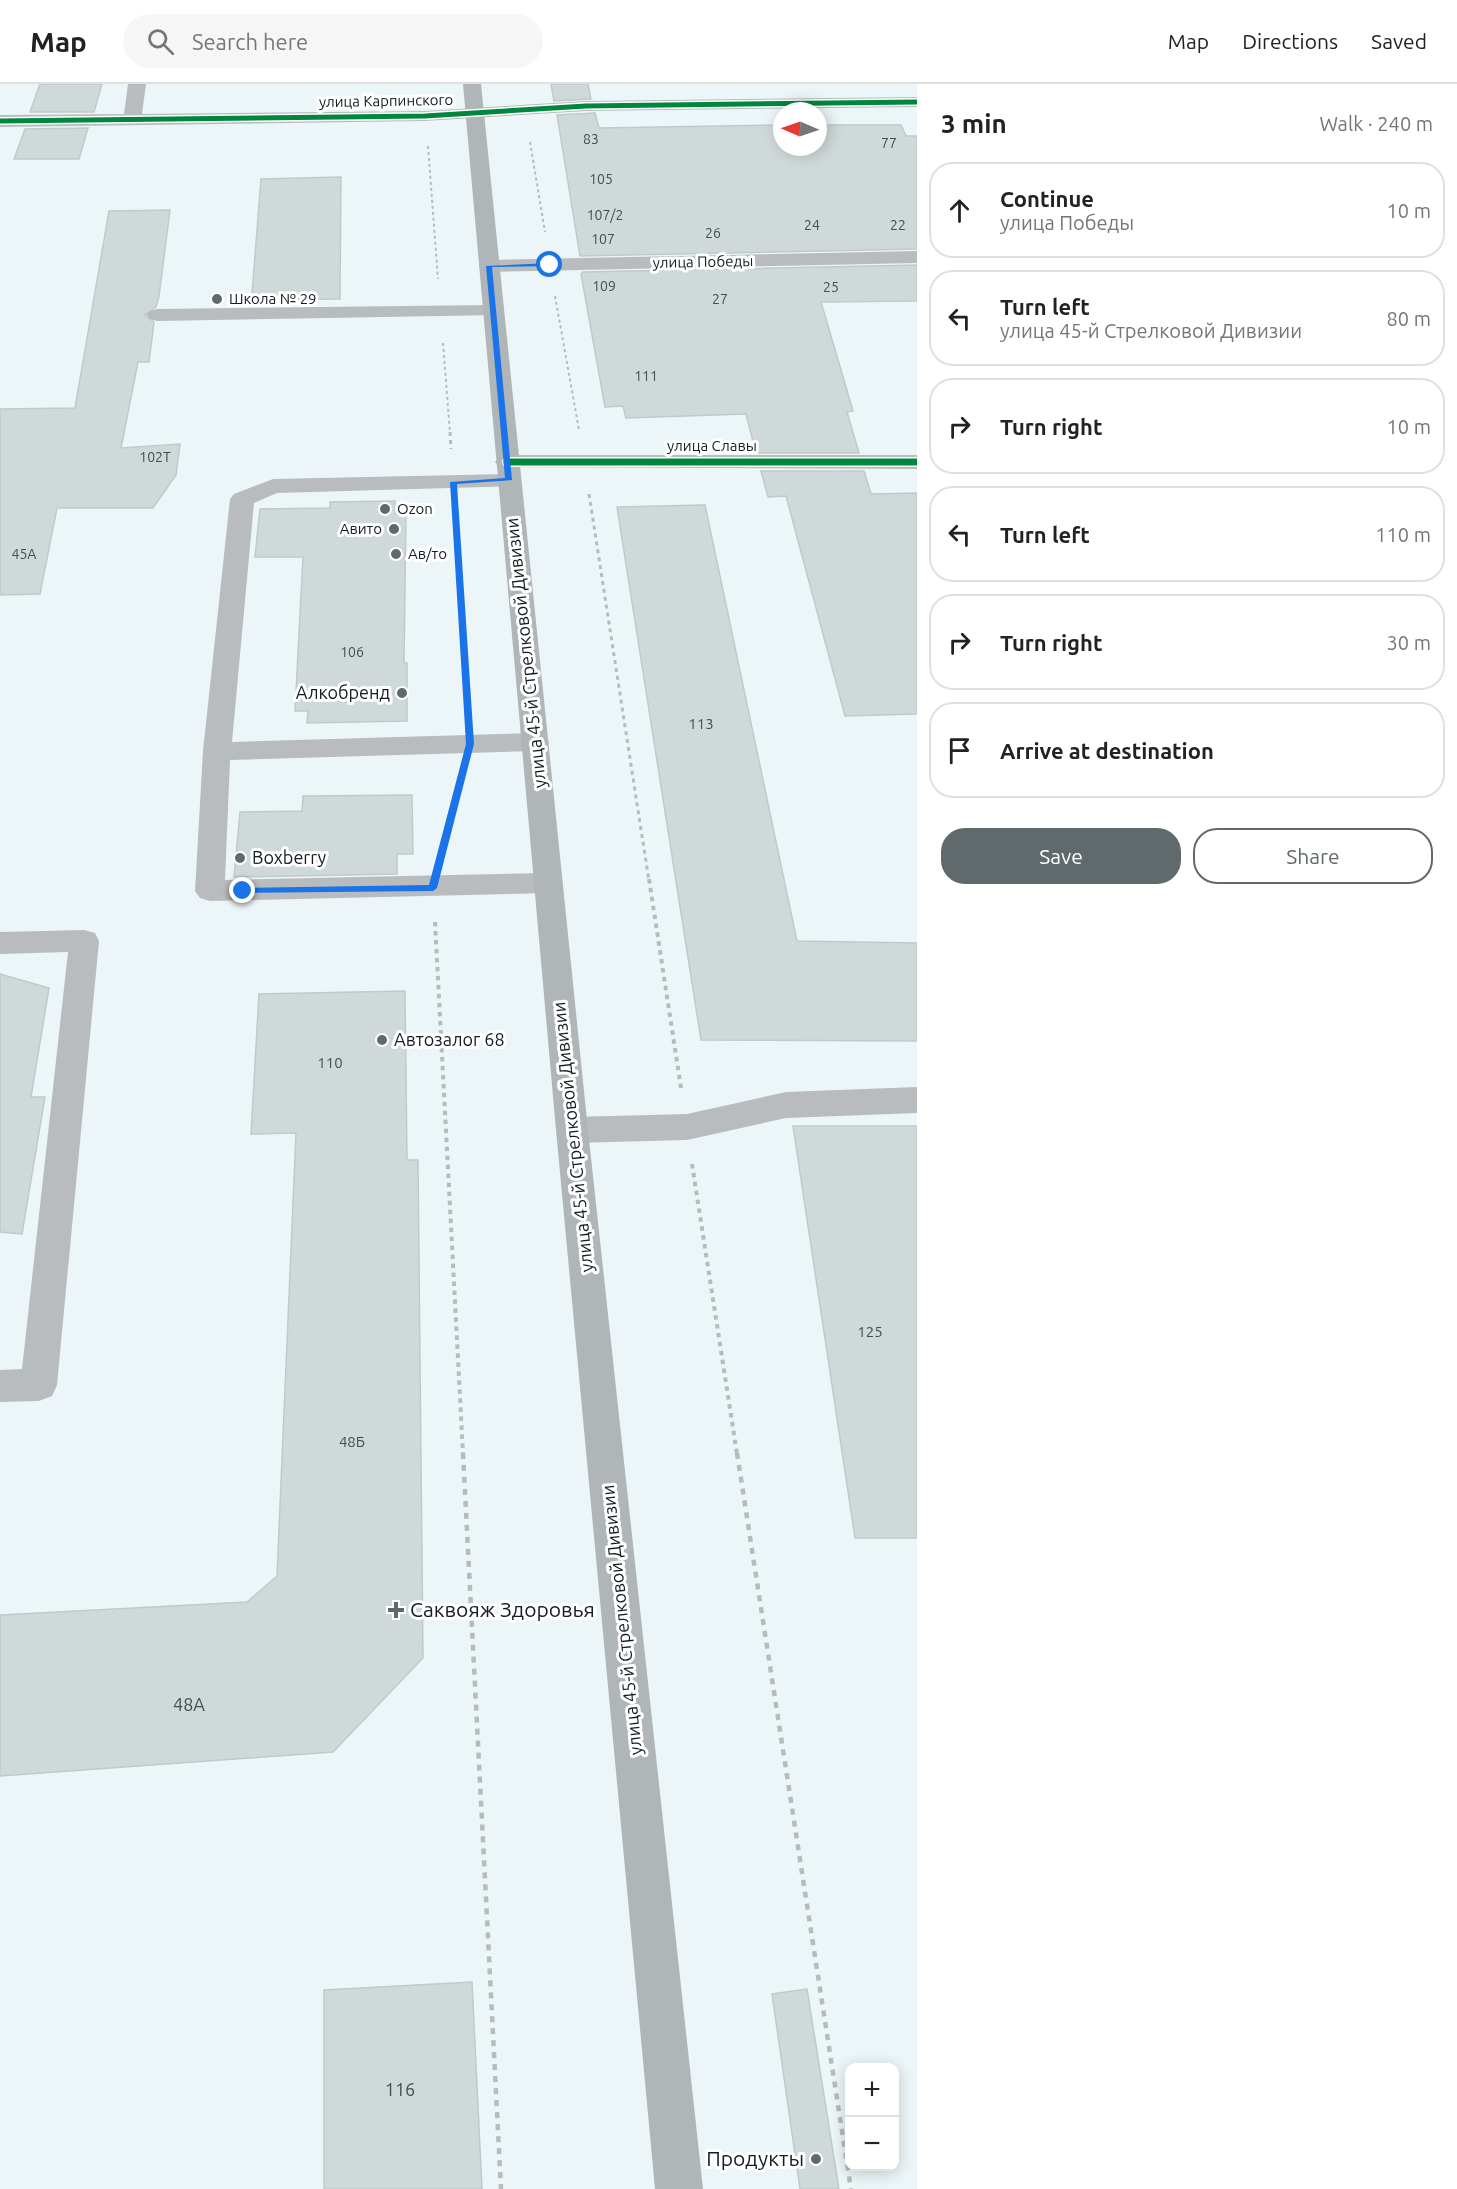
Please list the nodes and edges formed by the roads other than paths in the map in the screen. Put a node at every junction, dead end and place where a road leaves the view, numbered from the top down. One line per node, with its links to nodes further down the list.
1 (137, 84): 5 (street)
2 (472, 84): 4 (main road, улица 45-й Стрелковой Дивизии)
3 (917, 102): 4 (street, улица Карпинского)
4 (475, 113): 5 (street, улица Карпинского); 8 (main road, улица 45-й Стрелковой Дивизии)
5 (132, 120): 6 (street, улица Карпинского)
6 (0, 121)
7 (917, 257): 8 (street, улица Победы)
8 (489, 266): 9 (main road, улица 45-й Стрелковой Дивизии)
9 (492, 311): 10 (street); 12 (main road, улица 45-й Стрелковой Дивизии)
10 (157, 315)
11 (917, 462): 12 (street, улица Славы)
12 (508, 471): 13 (main road, улица 45-й Стрелковой Дивизии); 14 (street, улица Славы)
13 (535, 742): 14 (street); 15 (main road, улица 45-й Стрелковой Дивизии)
14 (217, 751): 15 (street)
15 (548, 883): 18 (main road, улица 45-й Стрелковой Дивизии)
16 (0, 943): 19 (street)
17 (917, 1100): 18 (street)
18 (572, 1130): 20 (main road, улица 45-й Стрелковой Дивизии)
19 (0, 1386)
20 (679, 2189)

